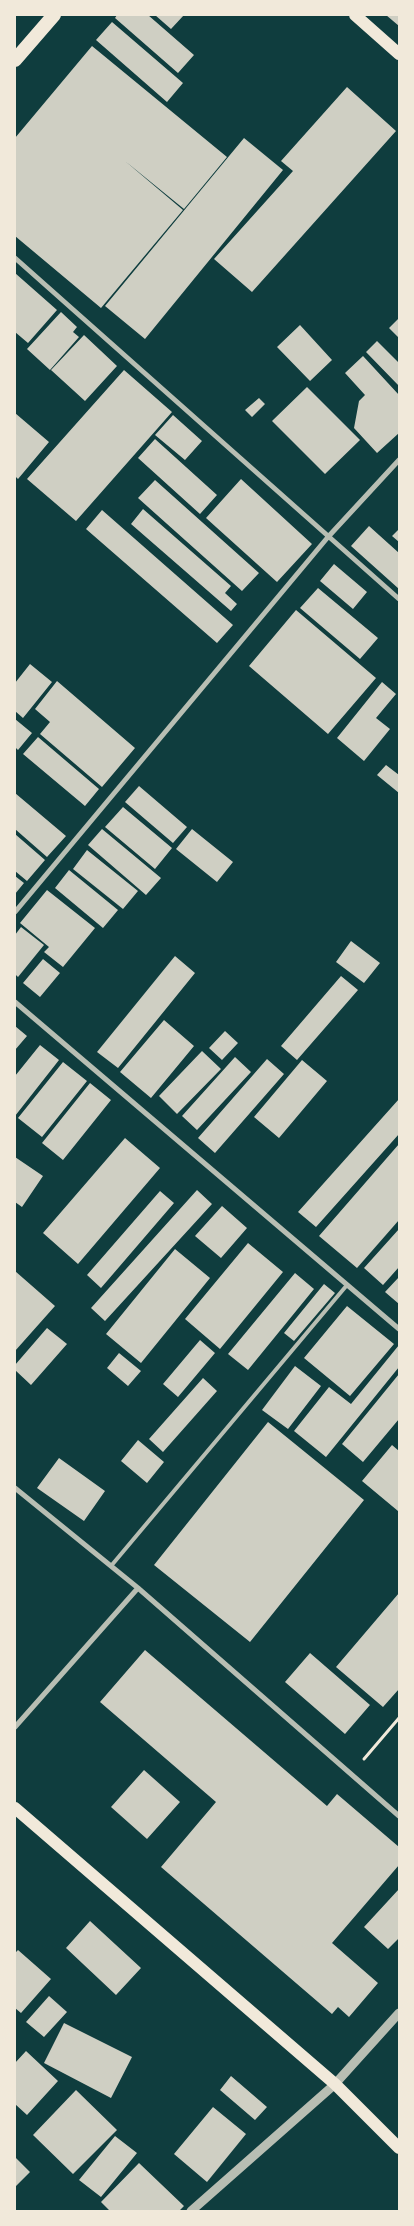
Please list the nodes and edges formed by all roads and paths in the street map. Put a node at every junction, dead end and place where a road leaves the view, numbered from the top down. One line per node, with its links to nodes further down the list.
1 (54, 15): 4 (highway)
2 (355, 15): 3 (main road)
3 (399, 54)
4 (15, 60)
5 (15, 258): 7 (street)
6 (399, 460): 7 (street)
7 (328, 537): 8 (street); 9 (street)
8 (399, 600)
9 (15, 912)
10 (15, 1002): 11 (street)
11 (347, 1285): 12 (street); 14 (lane)
12 (399, 1330)
13 (15, 1488): 14 (street)
14 (111, 1566): 15 (street)
15 (138, 1588): 17 (street); 18 (street)
16 (399, 1718): 18 (path)
17 (15, 1727)
18 (351, 1774): 20 (street)
19 (15, 1808): 22 (main road)
20 (399, 1816)
21 (399, 2013): 22 (street)
22 (335, 2084): 23 (main road); 24 (street)
23 (399, 2148)
24 (191, 2211)

